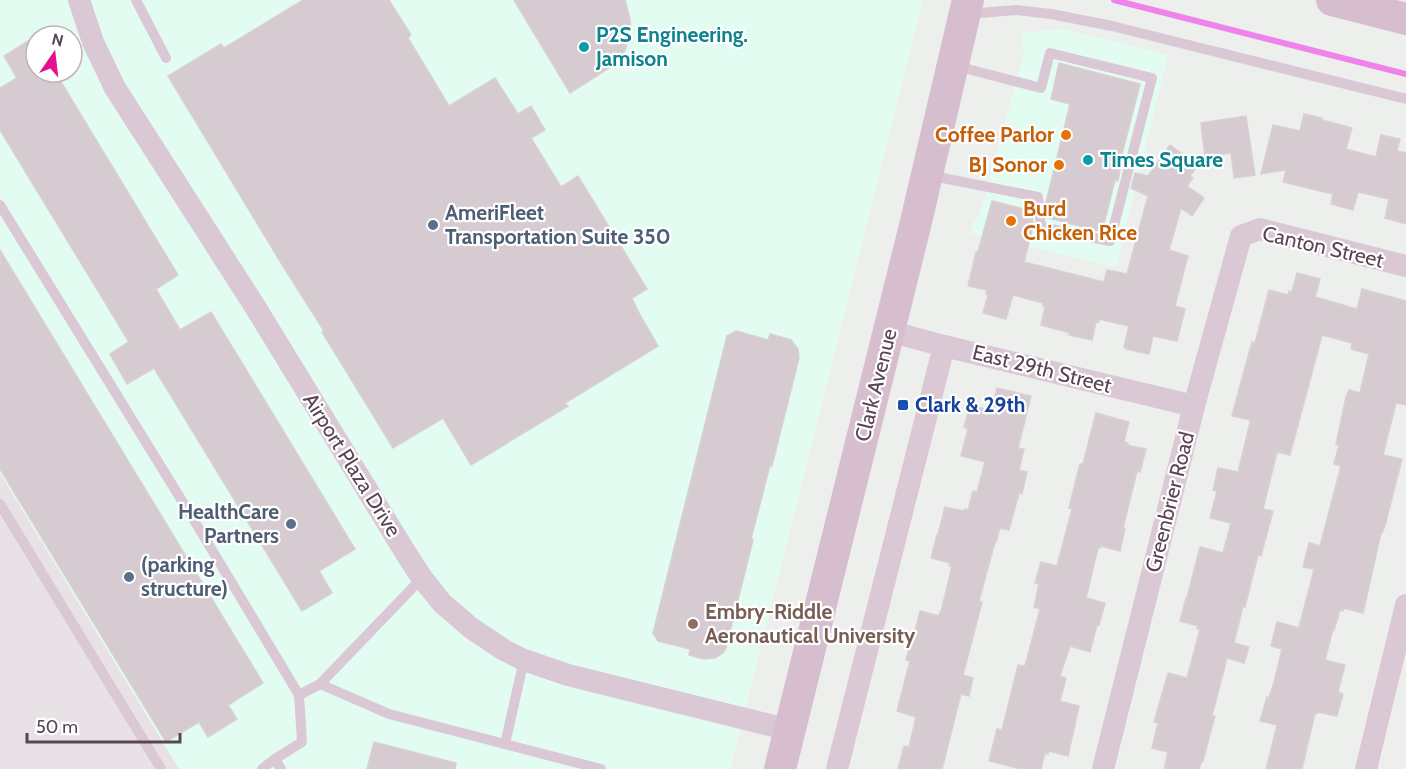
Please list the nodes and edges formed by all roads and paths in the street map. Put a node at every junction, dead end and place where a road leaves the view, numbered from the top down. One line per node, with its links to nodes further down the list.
1 (80, 0): 17 (street, Airport Plaza Drive)
2 (136, 0): 6 (lane)
3 (1332, 0): 5 (main road)
4 (967, 5): 7 (main road, Clark Avenue); 8 (lane)
5 (1406, 19)
6 (166, 58)
7 (953, 65): 9 (main road, Clark Avenue); 9 (lane)
8 (1406, 99)
9 (927, 175): 13 (main road, Clark Avenue)
10 (0, 205): 21 (lane)
11 (1241, 236): 12 (street, Canton Street); 15 (street, Greenbrier Road)
12 (1406, 266)
13 (889, 331): 14 (street, East 29th Street); 22 (main road, Clark Avenue)
14 (944, 346): 15 (street, East 29th Street); 29 (street)
15 (1194, 406): 30 (street, Greenbrier Road)
16 (0, 504): 25 (lane)
17 (422, 578): 19 (street, Airport Plaza Drive); 20 (lane)
18 (1406, 605): 31 (street)
19 (524, 660): 22 (street, Airport Plaza Drive); 23 (lane)
20 (320, 684): 21 (lane); 23 (lane)
21 (299, 695): 24 (lane)
22 (790, 730): 28 (main road, Clark Avenue)
23 (505, 744): 27 (lane)
24 (278, 764): 26 (lane)
25 (161, 769)
26 (261, 769)
27 (601, 769)
28 (780, 769)
29 (837, 769)
30 (1103, 769)
31 (1366, 769)

